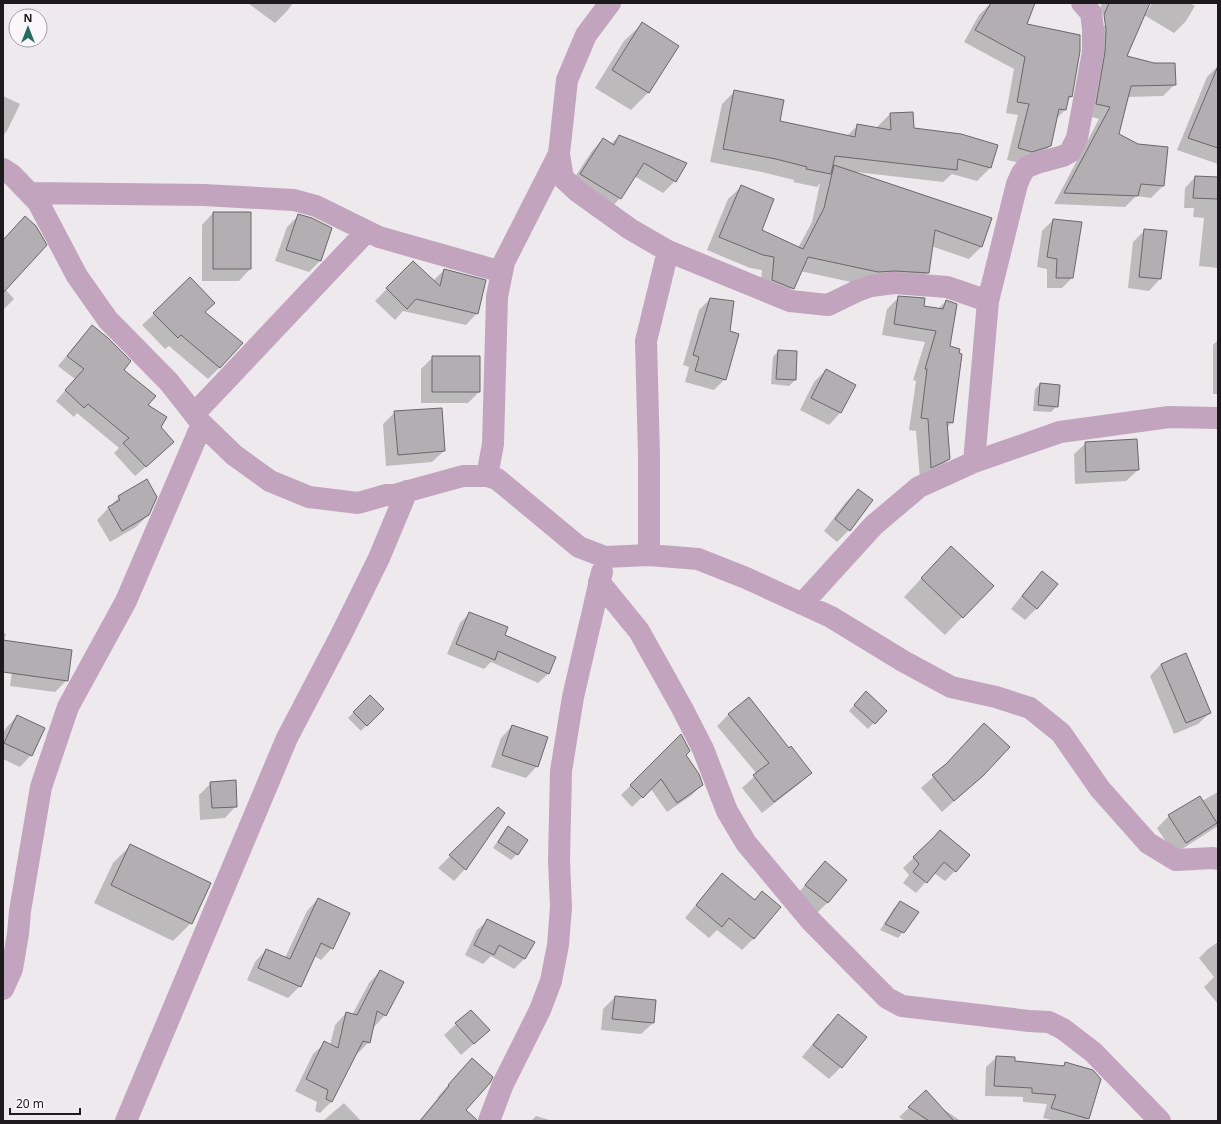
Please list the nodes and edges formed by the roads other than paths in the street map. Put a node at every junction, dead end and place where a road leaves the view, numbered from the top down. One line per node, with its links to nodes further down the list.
1 (610, 3): 3 (street)
2 (1082, 3): 9 (street)
3 (560, 154): 7 (street); 8 (street)
4 (3, 169): 5 (street)
5 (30, 193): 6 (street); 11 (street)
6 (367, 231): 8 (street); 11 (street)
7 (668, 251): 9 (street); 15 (street)
8 (502, 272): 13 (street)
9 (988, 301): 12 (street)
10 (1218, 418): 12 (street)
11 (198, 419): 14 (street); 20 (street)
12 (974, 462): 18 (street)
13 (486, 476): 14 (street); 16 (street)
14 (407, 491): 22 (street)
15 (649, 555): 16 (street); 18 (street)
16 (605, 557): 17 (street)
17 (599, 582): 23 (street); 24 (street)
18 (802, 604): 19 (street)
19 (1218, 859)
20 (11, 910): 21 (street)
21 (3, 989)
22 (126, 1121)
23 (490, 1121)
24 (1160, 1121)

